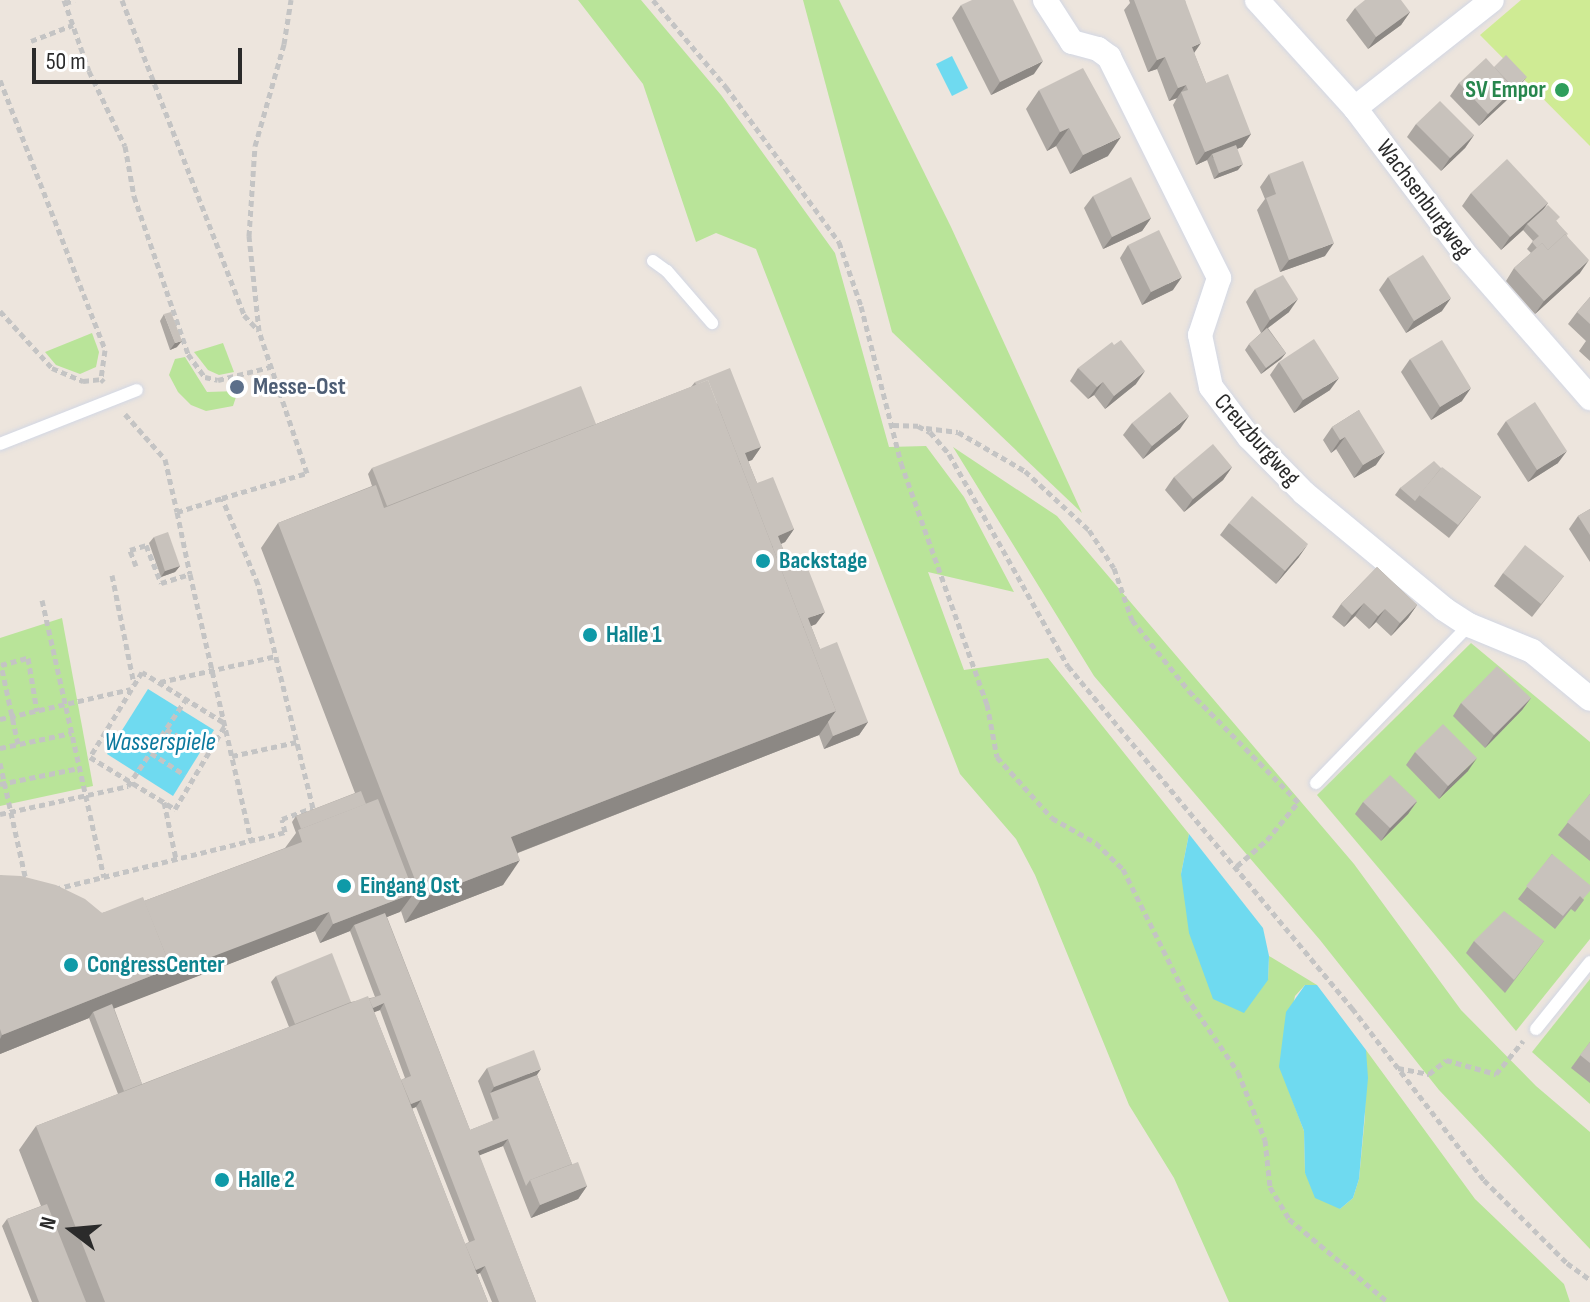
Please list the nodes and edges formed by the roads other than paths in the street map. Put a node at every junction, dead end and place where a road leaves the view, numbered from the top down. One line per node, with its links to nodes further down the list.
1 (1045, 0): 10 (street, Creuzburgweg)
2 (1257, 0): 4 (street, Wachsenburgweg)
3 (1492, 0): 4 (street)
4 (1355, 108): 8 (street, Wachsenburgweg)
5 (653, 261): 6 (lane)
6 (712, 323)
7 (137, 390): 9 (lane)
8 (1590, 398)
9 (0, 444)
10 (1469, 625): 11 (street, Creuzburgweg); 12 (lane)
11 (1590, 699)
12 (1316, 783)
13 (1590, 962): 14 (lane)
14 (1536, 1029)

